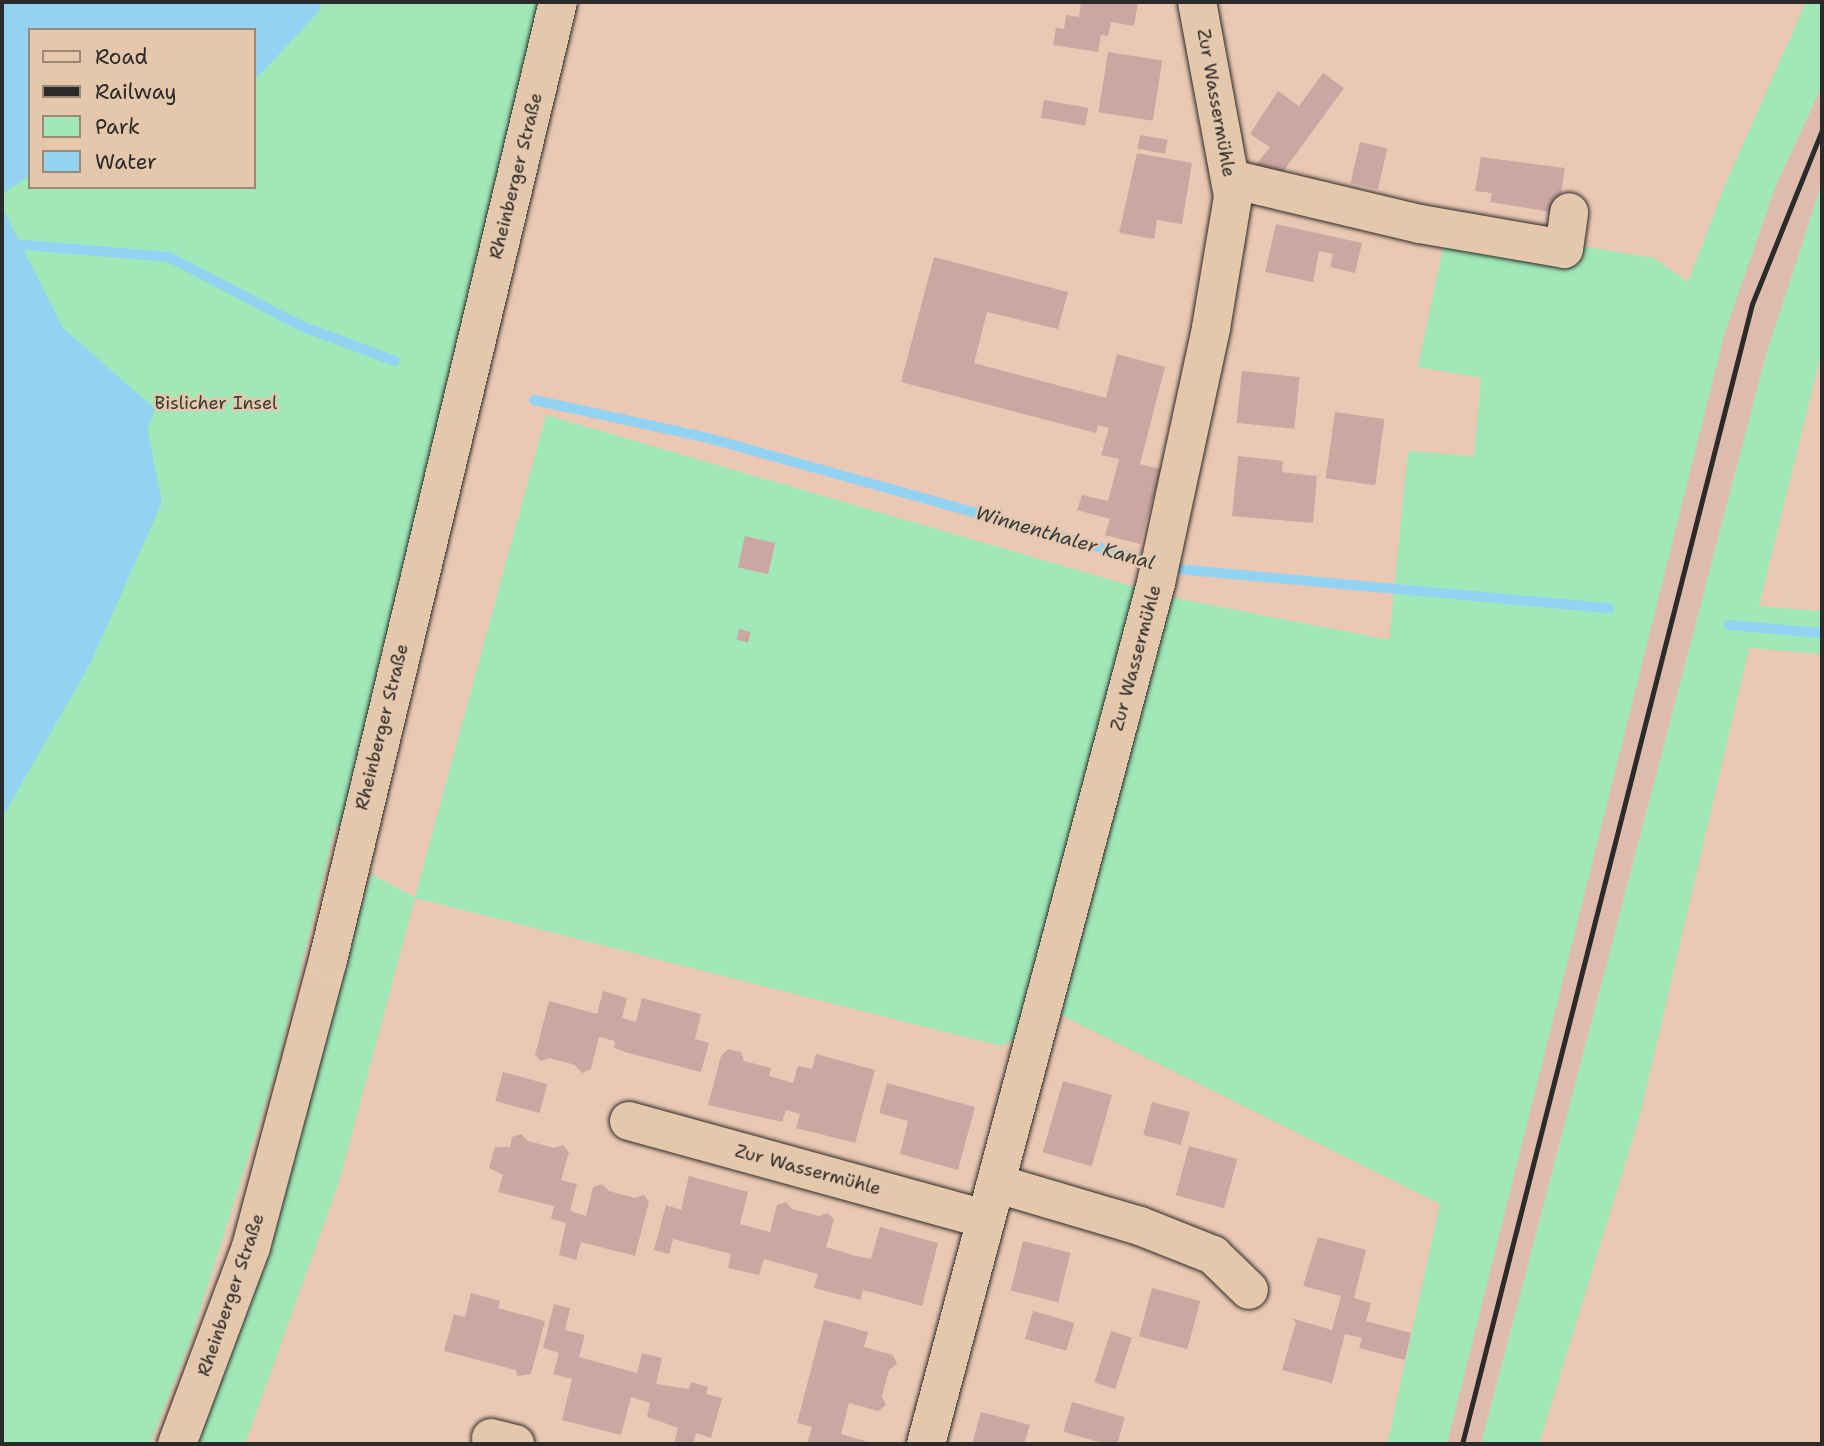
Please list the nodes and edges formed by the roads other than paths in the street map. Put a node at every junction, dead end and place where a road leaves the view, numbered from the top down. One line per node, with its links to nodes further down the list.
1 (558, 2): 8 (street, Rheinberger Straße)
2 (1197, 2): 3 (street, Zur Wassermühle)
3 (1231, 179): 4 (street); 6 (street, Zur Wassermühle)
4 (1569, 212)
5 (629, 1121): 6 (street, Zur Wassermühle)
6 (992, 1201): 7 (street, Zur Wassermühle); 9 (street, Zur Wassermühle)
7 (1250, 1290)
8 (177, 1444)
9 (926, 1444)

